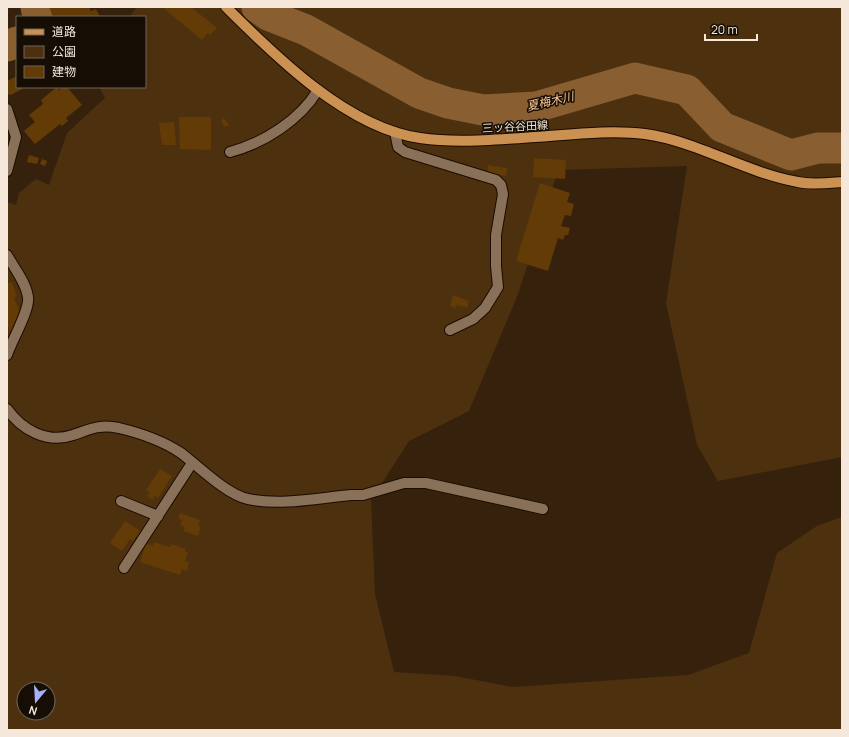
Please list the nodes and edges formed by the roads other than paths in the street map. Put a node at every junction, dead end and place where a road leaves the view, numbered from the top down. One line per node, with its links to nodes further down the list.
1 (226, 7): 2 (main road, 三ッ谷谷田線)
2 (318, 90): 4 (main road, 三ッ谷谷田線); 5 (street)
3 (7, 109): 6 (street)
4 (394, 132): 7 (main road, 三ッ谷谷田線); 9 (street)
5 (230, 152)
6 (7, 171)
7 (842, 182)
8 (7, 255): 10 (street)
9 (450, 330)
10 (7, 355)
11 (7, 410): 12 (street)
12 (192, 463): 14 (street); 15 (street)
13 (121, 501): 15 (street)
14 (543, 509)
15 (158, 516): 16 (street)
16 (124, 568)

